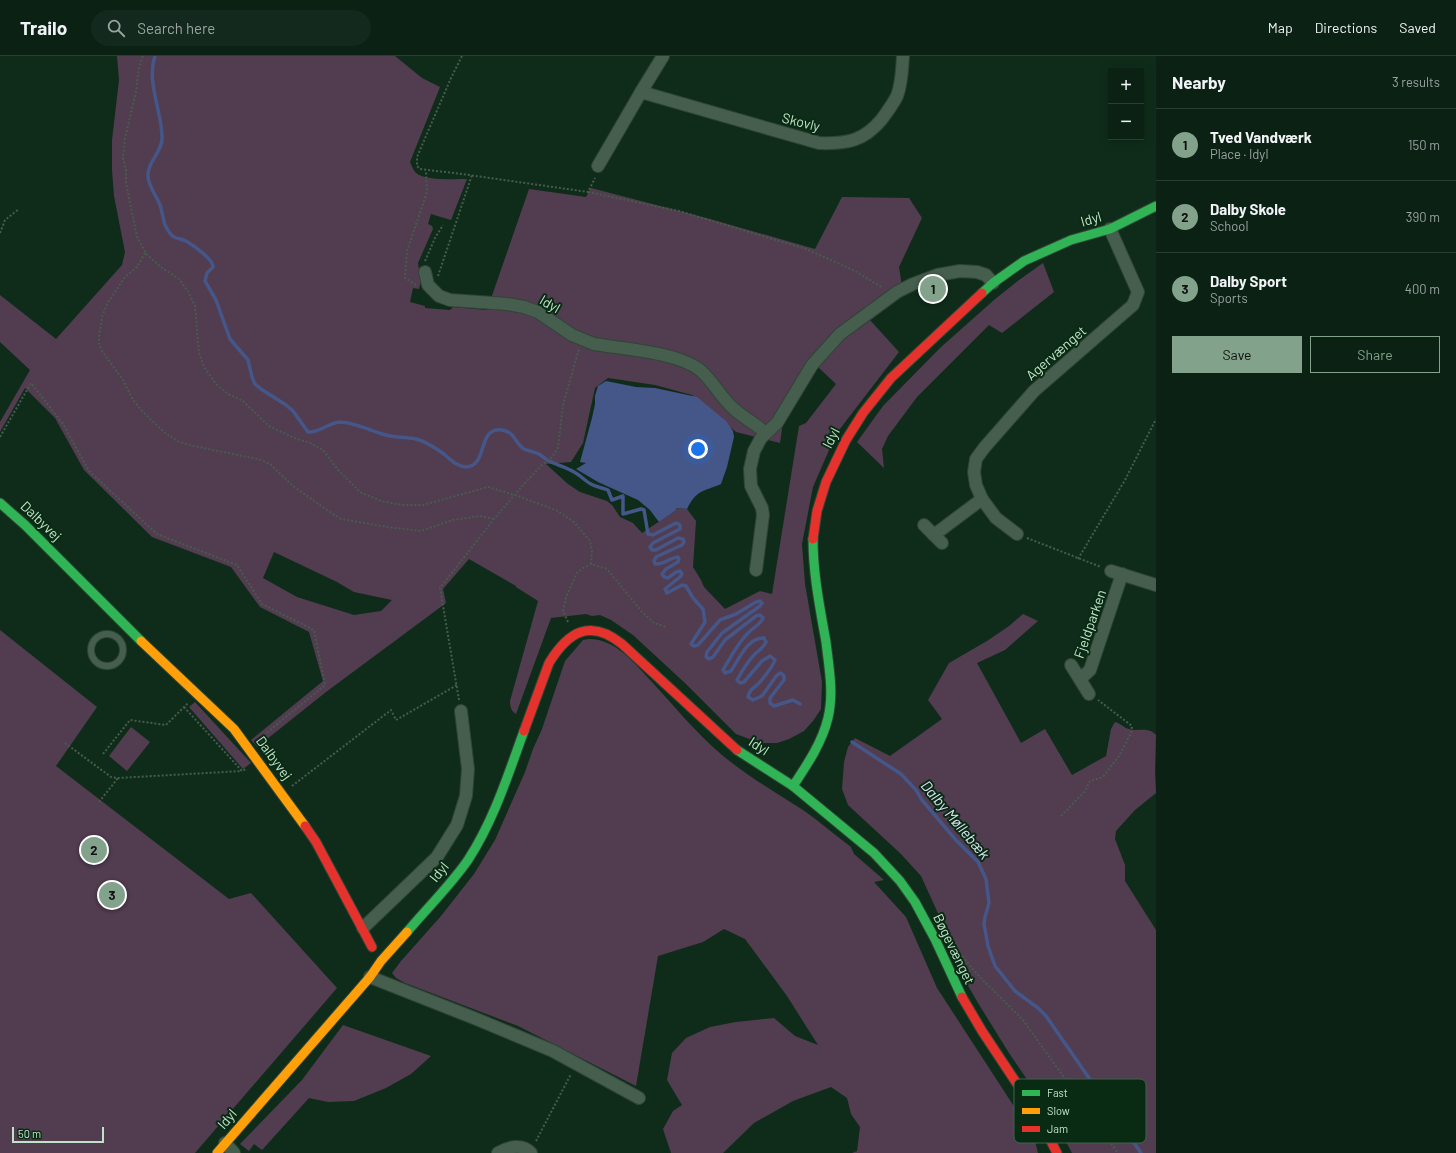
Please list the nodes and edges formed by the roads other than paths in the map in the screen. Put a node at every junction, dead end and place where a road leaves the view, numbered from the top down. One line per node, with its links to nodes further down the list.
1 (663, 56): 3 (street)
2 (903, 56): 3 (street, Skovly)
3 (641, 92): 4 (street)
4 (598, 166)
5 (1156, 206): 6 (street, Idyl)
6 (1110, 229): 8 (street, Idyl); 10 (street, Agervænget)
7 (424, 272): 9 (street, Idyl)
8 (993, 283): 9 (street); 22 (street, Idyl)
9 (766, 433): 14 (street)
10 (982, 499): 12 (street); 13 (street, Agervænget)
11 (0, 503): 16 (street, Dalbyvej)
12 (924, 525)
13 (1017, 534)
14 (756, 570)
15 (1156, 585): 19 (street, Fjeldparken)
16 (128, 629): 17 (lane); 23 (street, Dalbyvej)
17 (118, 639): 17 (lane)
18 (1071, 665): 19 (street, Fjeldparken)
19 (1080, 679): 20 (street, Fjeldparken)
20 (1089, 694)
21 (461, 711): 23 (street)
22 (793, 786): 25 (street, Idyl); 26 (street, Bøgevænget)
23 (363, 928): 24 (street, Dalbyvej)
24 (372, 947)
25 (370, 978): 27 (street); 28 (street, Idyl)
26 (1014, 1079)
27 (639, 1098)
28 (225, 1143): 31 (street, Idyl); 32 (street)
29 (1052, 1143): 34 (street, Bøgevænget)
30 (531, 1152): 33 (street)
31 (217, 1153)
32 (234, 1153)
33 (498, 1153)
34 (1057, 1153)

